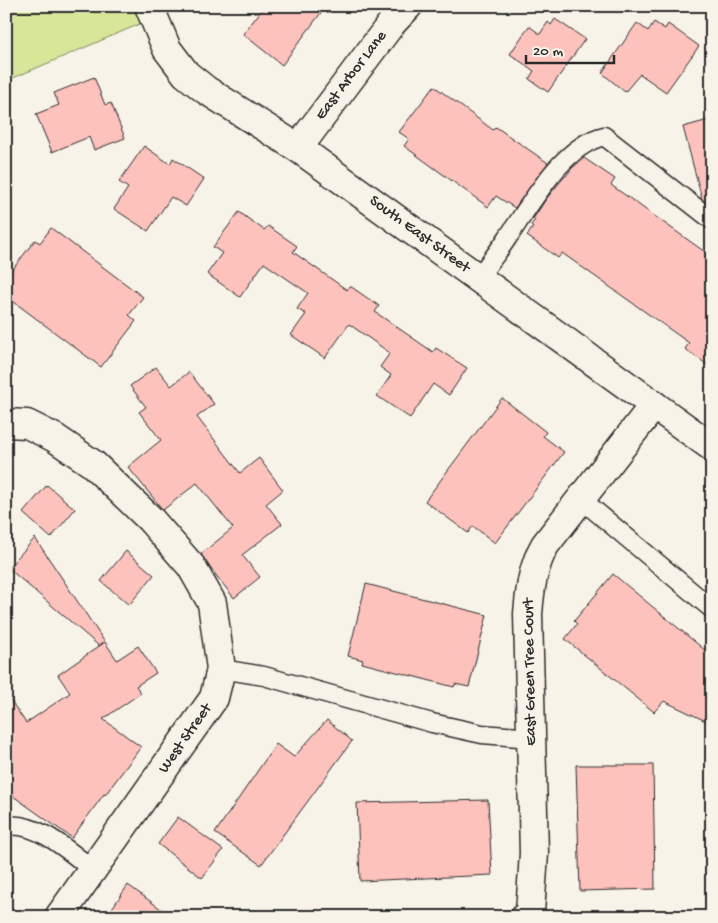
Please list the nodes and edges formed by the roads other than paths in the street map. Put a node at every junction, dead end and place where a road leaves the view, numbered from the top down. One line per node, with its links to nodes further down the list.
1 (149, 6): 3 (street, South East Street)
2 (408, 6): 3 (street, East Arbor Lane)
3 (298, 148): 5 (street, South East Street)
4 (712, 220): 5 (lane)
5 (478, 278): 6 (street, South East Street)
6 (654, 404): 8 (street, South East Street); 9 (street, East Green Tree Court)
7 (6, 423): 11 (street, West Street)
8 (711, 446)
9 (581, 499): 10 (lane); 12 (street, East Green Tree Court)
10 (712, 609)
11 (221, 669): 12 (lane); 14 (street, West Street)
12 (532, 738): 16 (street, East Green Tree Court)
13 (6, 826): 14 (lane)
14 (93, 870): 15 (street, West Street)
15 (59, 917)
16 (525, 917)

